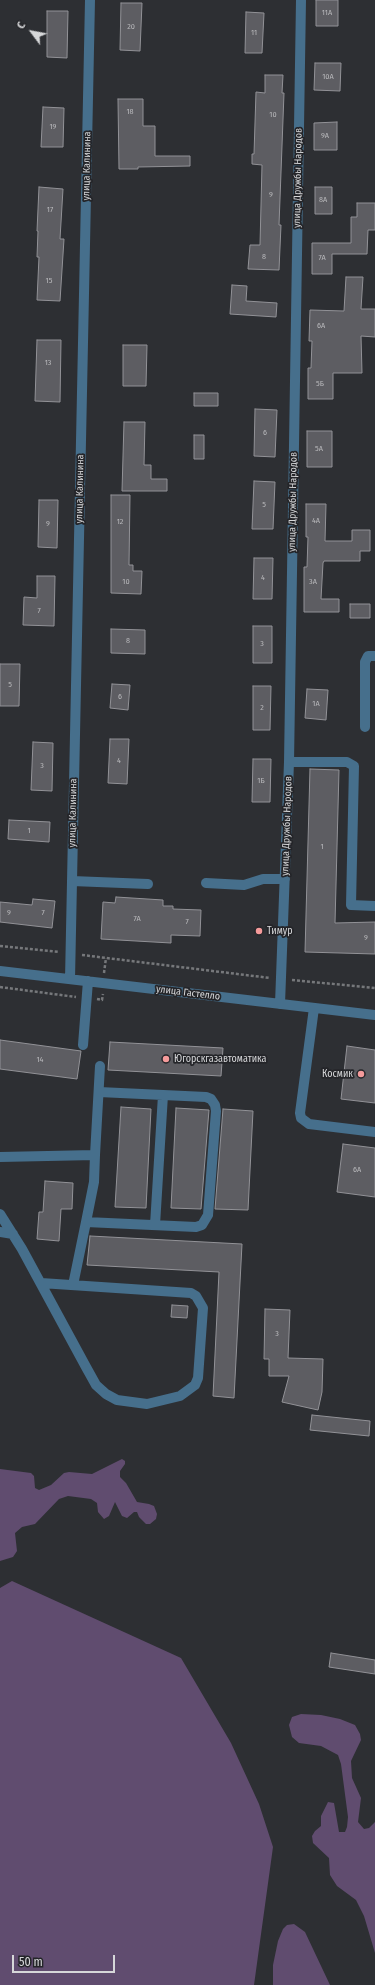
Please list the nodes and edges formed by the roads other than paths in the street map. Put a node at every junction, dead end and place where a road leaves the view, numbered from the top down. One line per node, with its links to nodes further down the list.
1 (90, 0): 7 (street, улица Калинина)
2 (301, 0): 5 (street, улица Дружбы Народов)
3 (375, 656): 4 (street)
4 (365, 727)
5 (289, 762): 6 (street, улица Дружбы Народов); 10 (street)
6 (285, 880): 8 (street); 14 (street, улица Дружбы Народов)
7 (72, 881): 9 (street); 12 (street, улица Калинина)
8 (206, 883)
9 (148, 884)
10 (375, 906)
11 (0, 971): 12 (street, улица Гастелло)
12 (70, 979): 13 (street, улица Гастелло)
13 (88, 981): 14 (street, улица Гастелло); 17 (street)
14 (280, 1004): 15 (street, улица Гастелло)
15 (314, 1008): 16 (street, улица Гастелло); 21 (street)
16 (375, 1015)
17 (83, 1045)
18 (100, 1066): 19 (street)
19 (99, 1092): 20 (street); 22 (street)
20 (163, 1095): 26 (street); 26 (street)
21 (375, 1132)
22 (95, 1155): 23 (street); 25 (street)
23 (0, 1157)
24 (0, 1214): 28 (street)
25 (86, 1222): 26 (street); 30 (street)
26 (156, 1225)
27 (0, 1232): 28 (street)
28 (13, 1234): 29 (street)
29 (41, 1283): 30 (street); 30 (street)
30 (73, 1285)

